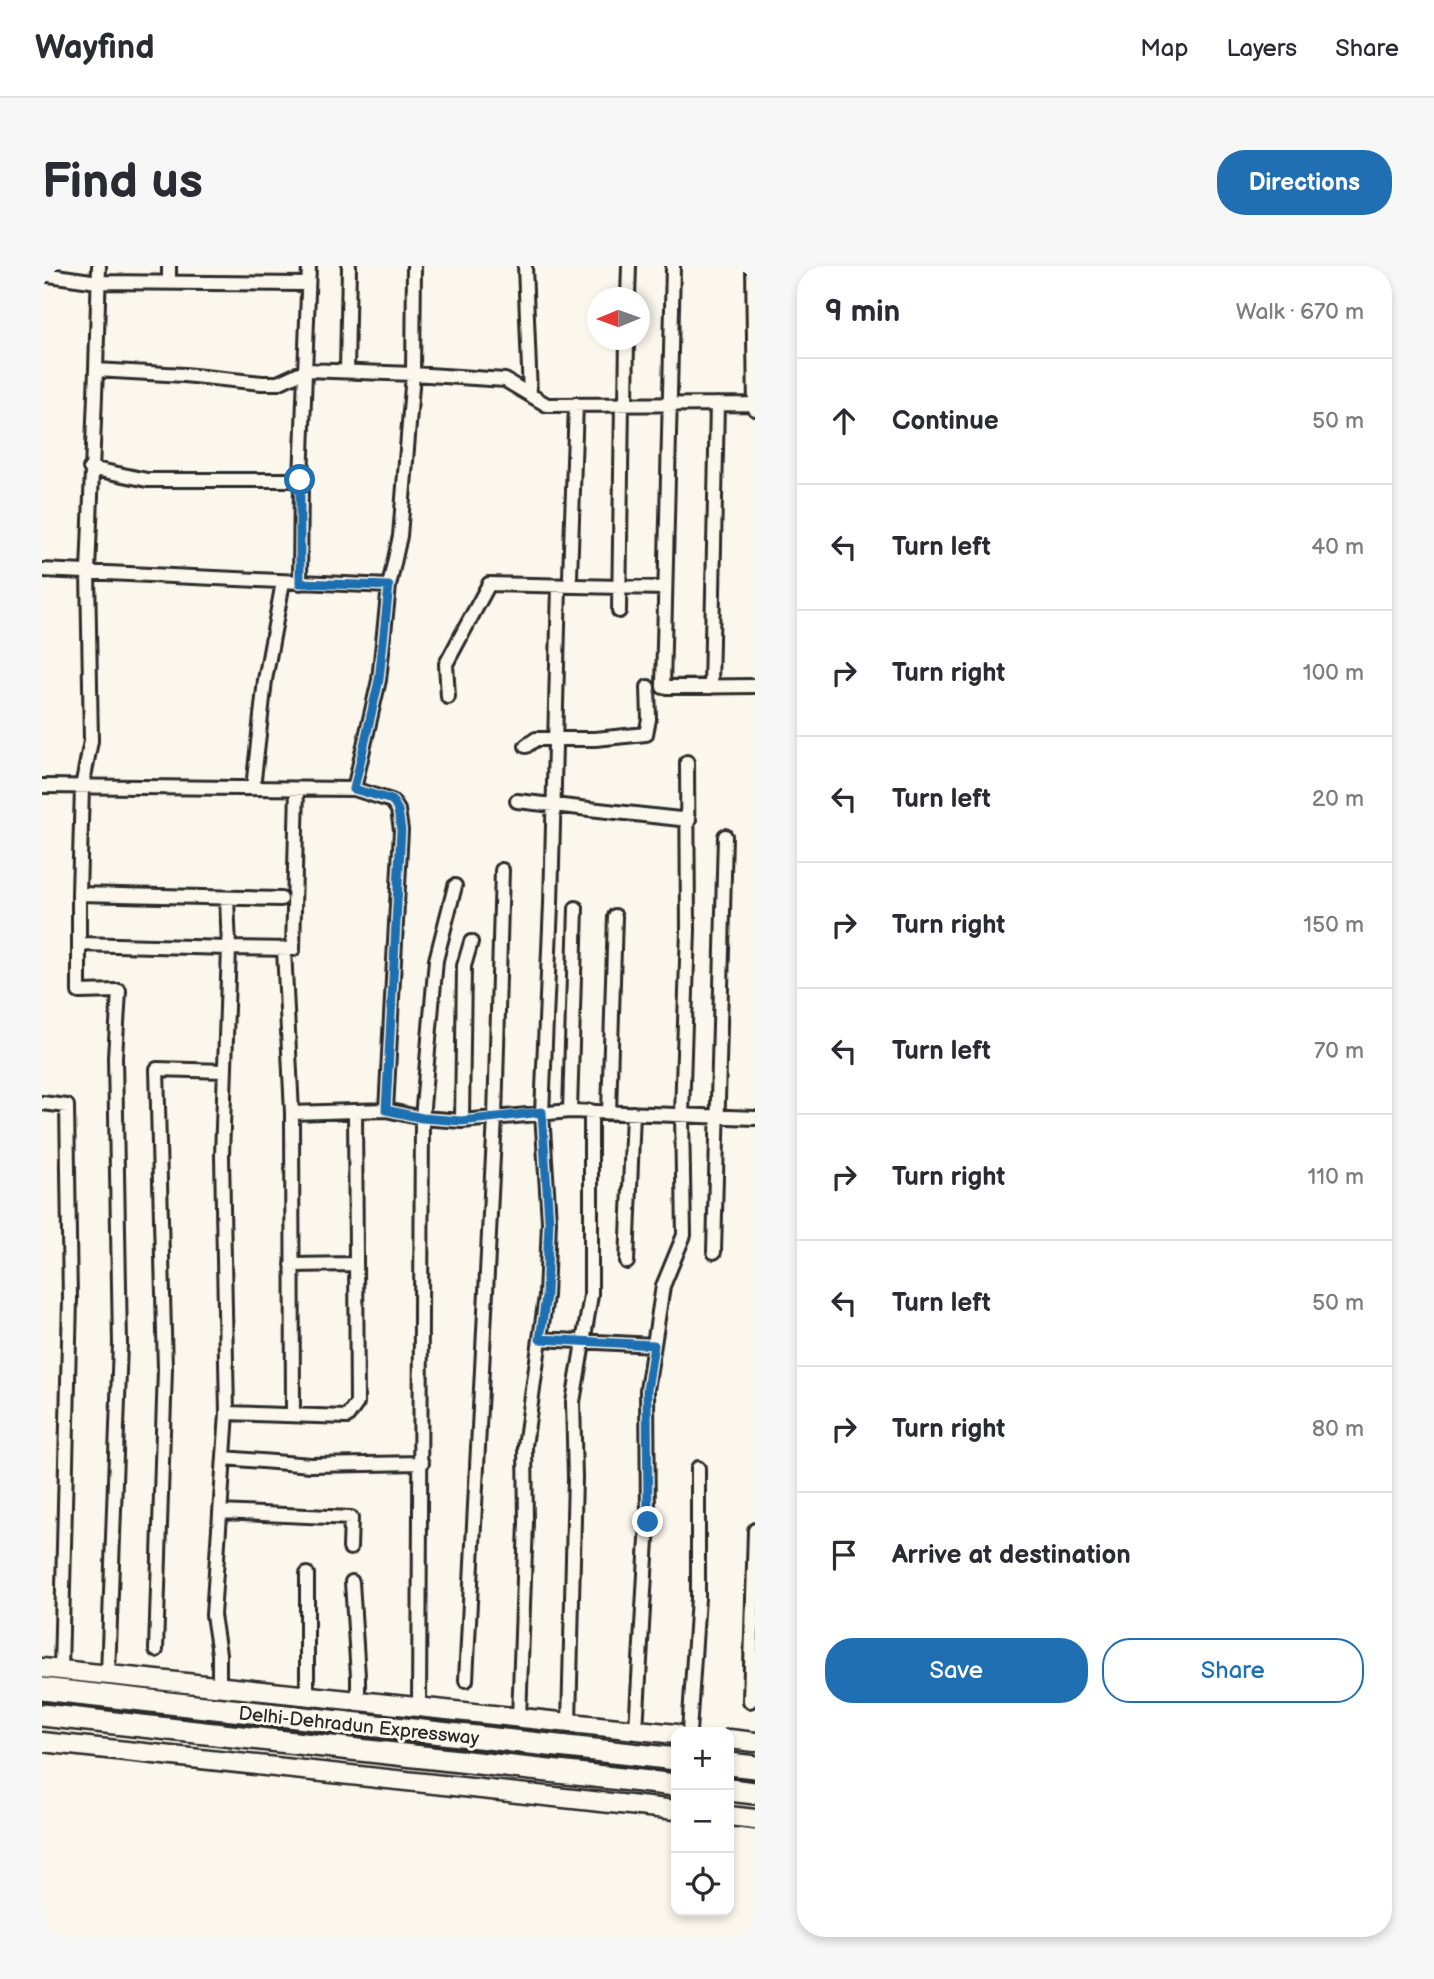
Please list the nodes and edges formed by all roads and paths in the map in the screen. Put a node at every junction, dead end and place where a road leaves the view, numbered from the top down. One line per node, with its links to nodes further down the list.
1 (99, 266): 11 (street)
2 (169, 266): 12 (street)
3 (309, 266): 13 (street)
4 (349, 266): 18 (street)
5 (414, 266): 19 (street)
6 (525, 266): 20 (street)
7 (629, 266): 14 (street)
8 (673, 266): 23 (street)
9 (753, 266): 25 (street)
10 (42, 274): 11 (street)
11 (99, 282): 12 (street); 16 (street)
12 (169, 283): 13 (street)
13 (308, 284): 17 (street)
14 (628, 287)
15 (627, 350): 22 (street)
16 (96, 370): 17 (street); 27 (street)
17 (306, 370): 18 (street); 28 (street)
18 (347, 372): 19 (street)
19 (413, 374): 20 (street); 35 (street)
20 (530, 395): 21 (street)
21 (576, 404): 22 (street); 31 (street)
22 (624, 404): 23 (street); 34 (street)
23 (669, 404): 24 (street); 37 (street)
24 (717, 404): 25 (street); 41 (street)
25 (755, 404): 26 (street)
26 (755, 409)
27 (90, 468): 28 (street); 30 (street)
28 (300, 480): 33 (street)
29 (42, 570): 30 (street)
30 (88, 572): 32 (street); 47 (street)
31 (570, 577)
32 (283, 582): 33 (street); 48 (street)
33 (300, 583): 35 (street)
34 (619, 585): 36 (street); 37 (street); 38 (street)
35 (389, 586): 50 (street)
36 (559, 586): 42 (street); 43 (street)
37 (665, 588): 41 (street)
38 (619, 611)
39 (755, 686): 41 (street)
40 (648, 687): 43 (street)
41 (712, 687)
42 (448, 697)
43 (555, 739): 44 (street); 52 (street)
44 (526, 746)
45 (687, 762): 53 (street)
46 (42, 786): 47 (street)
47 (82, 787): 48 (street); 57 (street)
48 (253, 788): 49 (street)
49 (297, 789): 50 (street); 65 (street)
50 (354, 789): 68 (street)
51 (517, 801): 52 (street)
52 (554, 804): 53 (street); 73 (street)
53 (688, 820): 76 (street)
54 (724, 836): 78 (street)
55 (502, 870): 77 (street)
56 (454, 886): 79 (street)
57 (79, 894): 58 (street); 63 (street)
58 (227, 899): 59 (street); 64 (street)
59 (281, 899)
60 (576, 908): 70 (street)
61 (615, 916): 74 (street)
62 (471, 942): 81 (street)
63 (79, 944): 64 (street); 102 (street)
64 (229, 948): 65 (street); 66 (street)
65 (284, 949): 72 (street)
66 (226, 1071): 89 (street); 99 (street)
67 (42, 1102): 101 (street)
68 (386, 1110): 69 (street); 79 (street)
69 (355, 1111): 72 (street); 84 (street)
70 (570, 1111): 71 (street); 73 (street)
71 (591, 1111): 74 (street); 87 (street)
72 (292, 1112): 85 (street)
73 (542, 1112): 77 (street); 86 (street)
74 (609, 1112): 75 (street)
75 (633, 1113): 76 (street); 83 (street)
76 (682, 1115): 78 (street); 88 (street)
77 (495, 1117): 81 (street); 104 (street)
78 (716, 1117): 80 (street); 82 (street)
79 (422, 1118): 81 (street); 92 (street)
80 (755, 1118)
81 (461, 1121)
82 (714, 1252)
83 (627, 1262)
84 (356, 1264): 85 (street); 90 (street)
85 (292, 1265): 90 (street)
86 (540, 1339): 87 (street); 110 (street)
87 (583, 1340): 88 (street); 112 (street)
88 (654, 1345): 113 (street)
89 (227, 1413): 90 (street); 91 (street)
90 (293, 1415)
91 (224, 1458): 92 (street); 94 (street)
92 (422, 1463): 108 (street)
93 (698, 1468): 114 (street)
94 (220, 1512): 96 (street); 103 (street)
95 (755, 1530): 109 (street)
96 (350, 1548)
97 (307, 1574): 107 (street)
98 (352, 1582): 105 (street)
99 (156, 1650)
100 (42, 1668): 101 (street)
101 (61, 1670): 102 (street)
102 (108, 1675): 103 (street)
103 (218, 1680): 107 (street)
104 (466, 1680)
105 (358, 1688): 107 (street); 108 (street)
106 (42, 1689): 118 (highway, Delhi-Dehradun Expressway)
107 (307, 1697)
108 (419, 1699): 110 (street)
109 (750, 1701)
110 (519, 1711): 112 (street)
111 (42, 1715): 121 (highway, Delhi-Dehradun Expressway)
112 (569, 1717): 113 (street)
113 (637, 1723): 114 (street)
114 (686, 1725)
115 (734, 1740): 117 (street)
116 (42, 1742): 124 (street)
117 (755, 1742)
118 (671, 1758)
119 (734, 1765): 120 (highway)
120 (755, 1767)
121 (671, 1785)
122 (734, 1791): 123 (highway)
123 (755, 1793)
124 (671, 1810)
125 (734, 1817): 126 (street)
126 (755, 1819)

